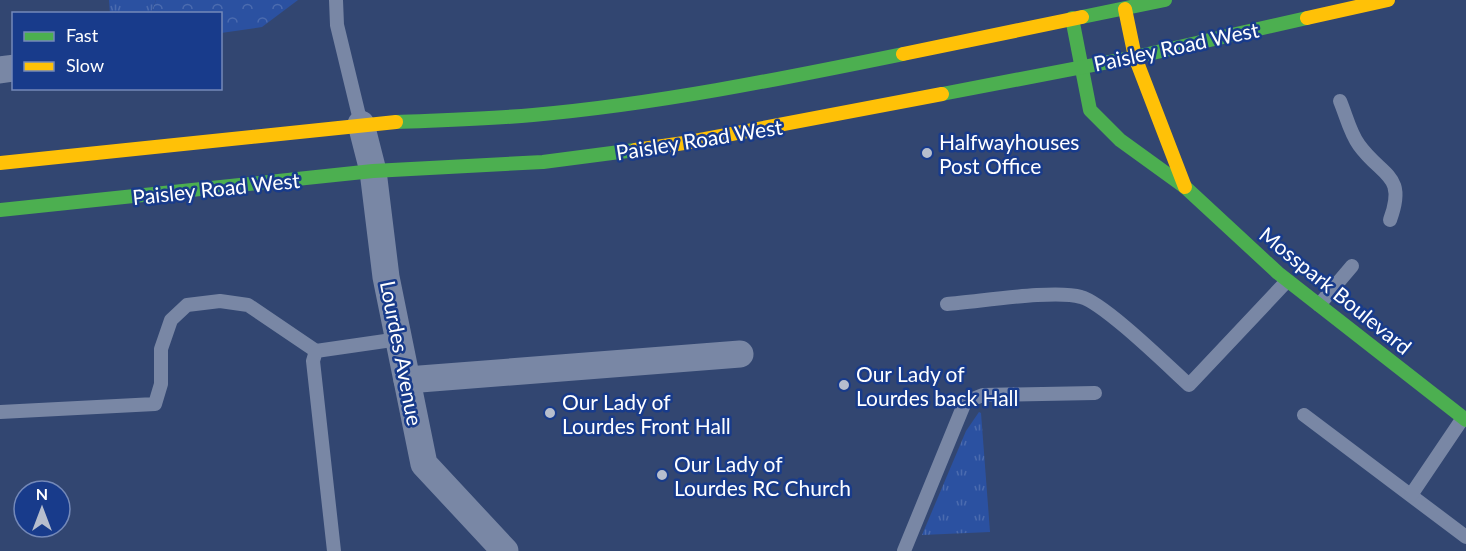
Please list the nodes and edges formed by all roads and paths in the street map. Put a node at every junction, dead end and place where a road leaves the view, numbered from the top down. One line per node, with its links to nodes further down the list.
1 (336, 0): 9 (lane)
2 (1166, 0): 4 (main road)
3 (1388, 0): 6 (main road, Paisley Road West)
4 (1125, 9): 5 (main road); 6 (main road, Mosspark Boulevard)
5 (1072, 18): 7 (main road, Mosspark Boulevard); 9 (main road)
6 (1135, 57): 7 (main road, Paisley Road West); 12 (main road, Mosspark Boulevard)
7 (1080, 66): 11 (main road, Paisley Road West); 12 (main road, Mosspark Boulevard)
8 (1340, 101): 14 (lane)
9 (361, 124): 10 (main road); 11 (street, Lourdes Avenue)
10 (0, 163)
11 (373, 171): 13 (main road, Paisley Road West); 19 (street, Lourdes Avenue)
12 (1185, 187): 16 (main road, Mosspark Boulevard)
13 (0, 210)
14 (1390, 220)
15 (1352, 266): 18 (lane)
16 (1287, 280): 17 (lane); 18 (main road, Mosspark Boulevard)
17 (947, 304)
18 (1319, 305): 26 (main road, Mosspark Boulevard)
19 (399, 339): 20 (lane); 22 (street, Lourdes Avenue)
20 (316, 351): 24 (lane); 29 (lane)
21 (740, 354): 22 (street)
22 (407, 380): 30 (street, Lourdes Avenue)
23 (1095, 393): 31 (lane)
24 (0, 412)
25 (1304, 416): 27 (lane)
26 (1464, 419): 27 (lane)
27 (1411, 495): 28 (lane)
28 (1466, 537)
29 (334, 551)
30 (505, 551)
31 (904, 551)

